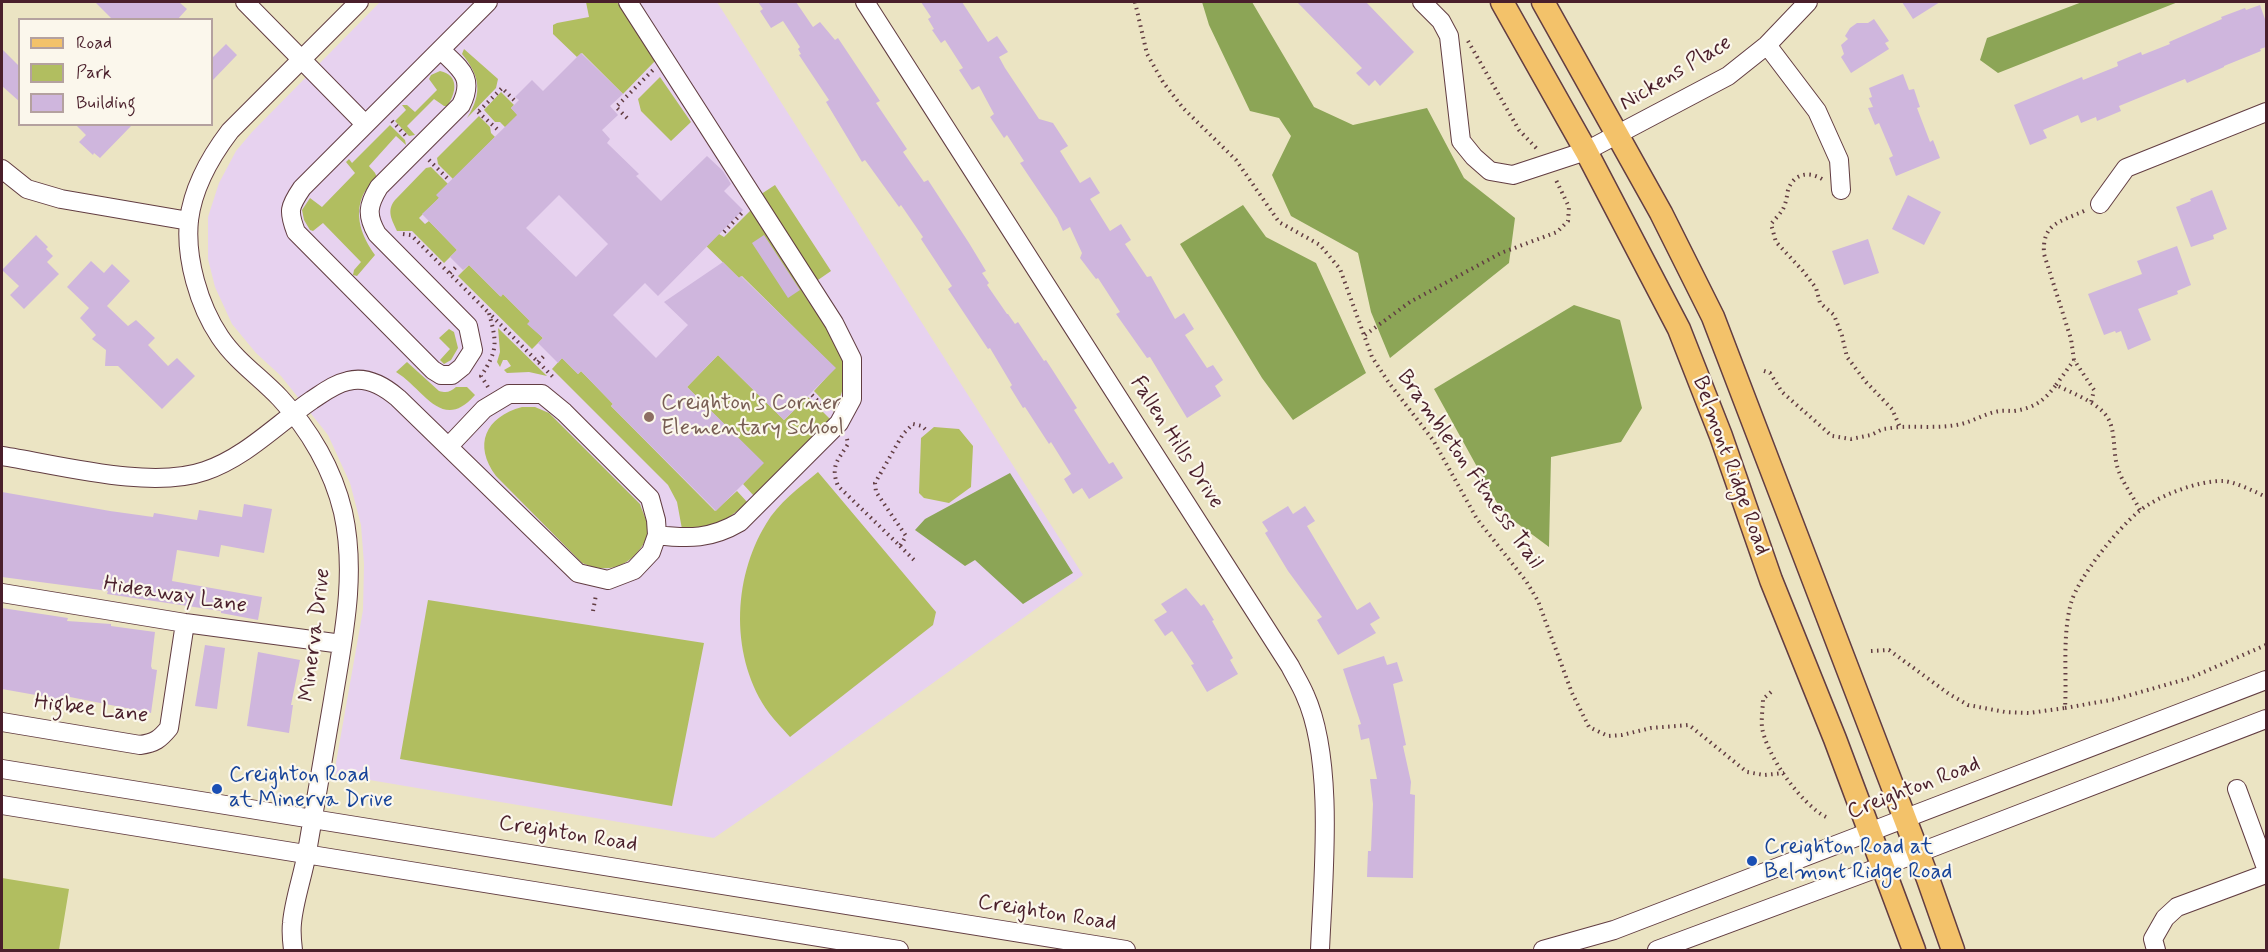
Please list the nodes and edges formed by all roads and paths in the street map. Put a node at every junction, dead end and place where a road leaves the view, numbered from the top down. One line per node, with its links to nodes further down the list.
1 (244, 2): 13 (street)
2 (359, 2): 13 (street, Minerva Drive)
3 (488, 2): 12 (street)
4 (628, 2): 14 (street)
5 (865, 2): 88 (street, Fallen Hills Drive)
6 (1135, 2): 73 (path, Brambleton Fitness Trail)
7 (1422, 2): 24 (street, Nickens Place)
8 (1502, 2): 24 (main road, Belmont Ridge Road)
9 (1544, 2): 22 (main road, Belmont Ridge Road)
10 (1808, 2): 11 (street, Nickens Place)
11 (1767, 45): 22 (street, Nickens Place); 29 (street)
12 (441, 50): 20 (street); 20 (street)
13 (302, 59): 20 (street); 32 (street, Minerva Drive)
14 (665, 59): 18 (path); 50 (street)
15 (513, 100): 16 (path)
16 (478, 112): 19 (path); 21 (path)
17 (2266, 112): 30 (street)
18 (627, 118)
19 (470, 120)
20 (365, 124)
21 (497, 129)
22 (1618, 136): 24 (street, Nickens Place); 77 (main road, Belmont Ridge Road)
23 (437, 152): 25 (path)
24 (1586, 152): 79 (main road, Belmont Ridge Road)
25 (429, 160): 26 (path); 28 (path)
26 (422, 167)
27 (2, 169): 32 (street)
28 (448, 179)
29 (1841, 190): 51 (path)
30 (2100, 204): 41 (path)
31 (747, 209): 33 (path)
32 (189, 220): 49 (street, Minerva Drive)
33 (724, 232)
34 (396, 233): 36 (path)
35 (456, 267): 36 (path)
36 (450, 273): 37 (path)
37 (469, 292): 38 (path); 39 (path)
38 (464, 297)
39 (489, 313): 42 (path); 46 (path)
40 (544, 356): 42 (path)
41 (2074, 360): 44 (path); 48 (path)
42 (538, 362): 45 (path)
43 (1764, 371): 51 (path)
44 (2056, 385): 48 (path); 51 (path)
45 (560, 386)
46 (488, 387)
47 (812, 395): 50 (path)
48 (2091, 403): 56 (path)
49 (293, 413): 53 (street); 54 (street); 64 (street, Minerva Drive)
50 (839, 423): 57 (street); 58 (path)
51 (1900, 427)
52 (928, 432): 58 (path)
53 (449, 446): 57 (street); 57 (street)
54 (2, 456)
55 (2266, 497): 56 (path)
56 (2140, 510): 69 (path)
57 (657, 535)
58 (900, 546): 59 (path)
59 (917, 563)
60 (2, 593): 63 (street, Hideaway Lane)
61 (596, 595): 62 (path)
62 (593, 611)
63 (185, 623): 64 (street, Hideaway Lane); 71 (street, Higbee Lane)
64 (342, 644): 78 (street, Minerva Drive)
65 (2266, 645): 69 (path)
66 (1871, 651): 69 (path)
67 (2266, 680): 77 (street, Creighton Road)
68 (1771, 692): 73 (path)
69 (2065, 708)
70 (2266, 719): 80 (street)
71 (2, 722)
72 (2, 769): 78 (street, Creighton Road)
73 (1784, 773): 76 (path)
74 (2237, 789): 83 (street)
75 (2, 805): 81 (street)
76 (1826, 817)
77 (1905, 818): 79 (street, Creighton Road); 80 (main road, Belmont Ridge Road)
78 (313, 819): 81 (street, Minerva Drive); 87 (street, Creighton Road)
79 (1869, 831): 82 (main road, Belmont Ridge Road); 89 (street, Creighton Road)
80 (1918, 853): 82 (street); 92 (main road, Belmont Ridge Road)
81 (307, 855): 85 (street, Minerva Drive); 86 (street)
82 (1884, 866): 90 (street); 91 (main road, Belmont Ridge Road)
83 (2266, 868)
84 (2266, 874): 93 (street)
85 (293, 951)
86 (899, 951)
87 (1126, 951)
88 (1320, 951)
89 (1543, 951)
90 (1657, 951)
91 (1914, 951)
92 (1953, 951)
93 (2156, 951)

